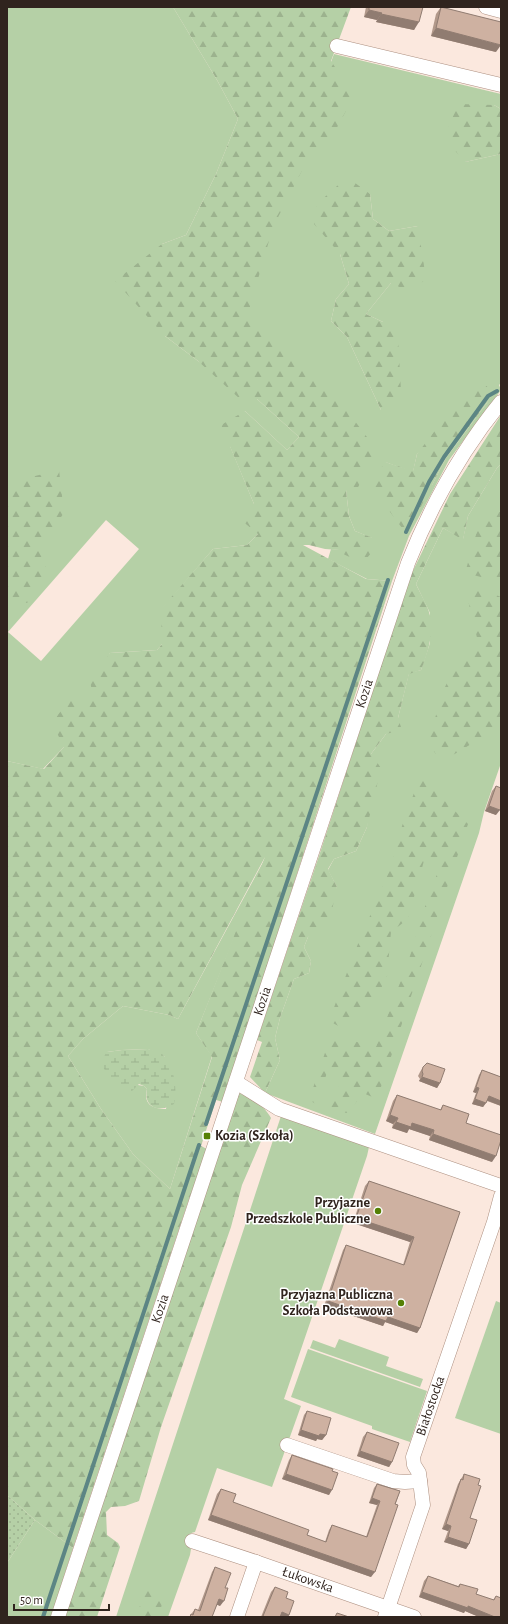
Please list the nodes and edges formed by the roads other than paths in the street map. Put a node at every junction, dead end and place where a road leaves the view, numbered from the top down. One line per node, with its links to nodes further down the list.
1 (486, 7): 2 (street)
2 (501, 11)
3 (337, 46): 4 (street)
4 (501, 85)
5 (501, 402): 6 (street, Kozia)
6 (236, 1082): 7 (street); 14 (street, Kozia)
7 (501, 1186)
8 (501, 1196): 10 (street, Białostocka)
9 (287, 1445): 10 (street)
10 (420, 1481): 13 (street, Białostocka)
11 (192, 1541): 12 (street, Łukowska)
12 (256, 1562): 13 (street, Łukowska); 15 (street)
13 (386, 1613): 16 (street, Łukowska)
14 (58, 1617)
15 (237, 1617)
16 (414, 1617)

